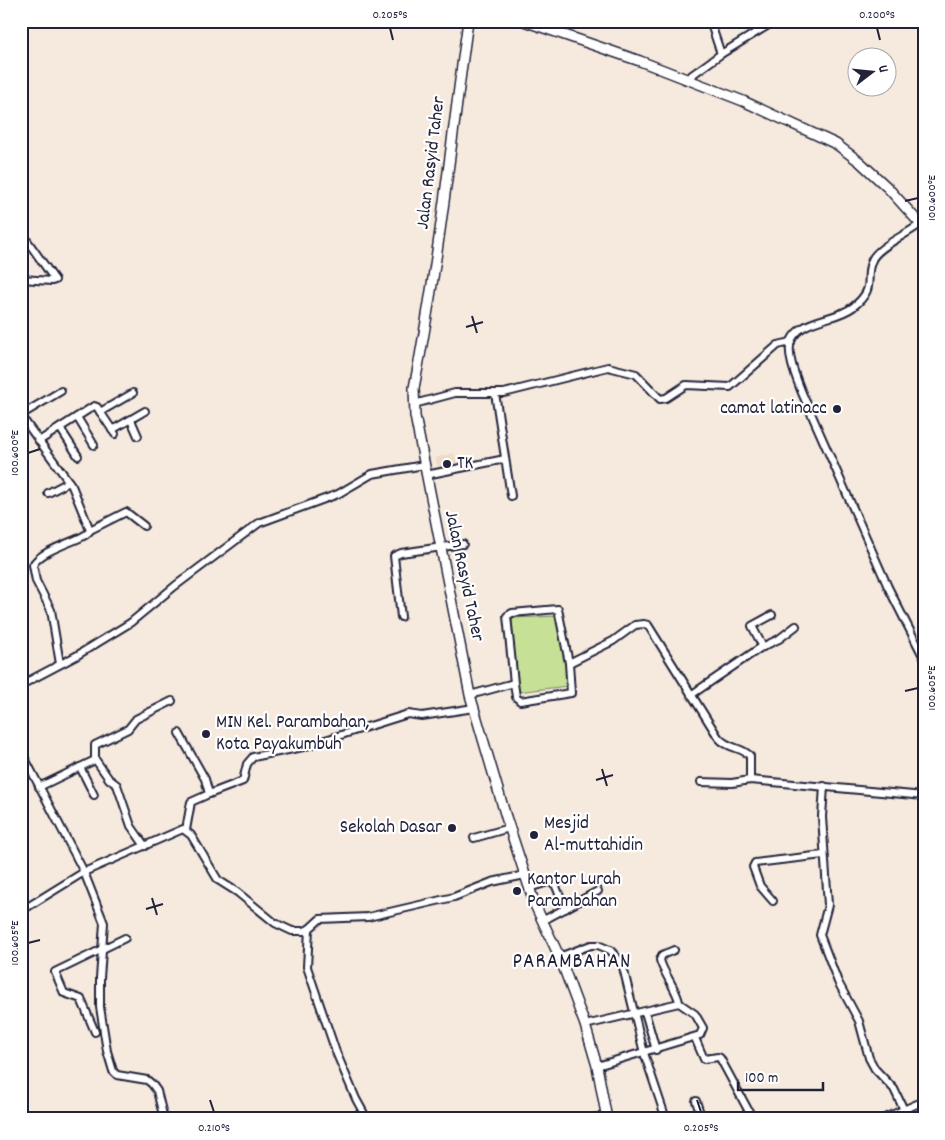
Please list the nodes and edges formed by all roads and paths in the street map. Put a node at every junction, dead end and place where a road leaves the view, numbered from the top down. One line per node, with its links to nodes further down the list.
1 (468, 21): 14 (street, Jalan Rasyid Taher)
2 (524, 21): 6 (street)
3 (710, 21): 5 (street)
4 (775, 21): 5 (street)
5 (721, 54): 6 (street)
6 (684, 80): 7 (street)
7 (922, 226): 10 (street)
8 (21, 232): 9 (street)
9 (22, 278)
10 (791, 342): 13 (street); 39 (street)
11 (61, 391): 17 (street)
12 (133, 393): 16 (street)
13 (495, 393): 14 (street); 25 (street)
14 (414, 404): 26 (street, Jalan Rasyid Taher)
15 (146, 411): 19 (street)
16 (100, 412): 18 (street); 19 (street)
17 (21, 415): 22 (street)
18 (77, 417): 20 (street); 23 (street)
19 (130, 420): 21 (street)
20 (60, 428): 22 (street); 24 (street)
21 (138, 436)
22 (39, 441): 28 (street)
23 (94, 444)
24 (78, 456)
25 (505, 458): 27 (street); 30 (street)
26 (424, 465): 27 (street, Jalan Rasyid Taher); 41 (street)
27 (426, 475): 34 (street, Jalan Rasyid Taher)
28 (70, 482): 29 (street); 32 (street)
29 (48, 493)
30 (511, 496)
31 (144, 526): 32 (street)
32 (90, 530): 41 (street)
33 (463, 544): 34 (street)
34 (440, 548): 36 (street); 44 (street, Jalan Rasyid Taher)
35 (772, 615): 38 (street)
36 (402, 617)
37 (796, 626): 38 (street)
38 (762, 646): 45 (street)
39 (924, 658)
40 (569, 663): 42 (street); 42 (street); 45 (street)
41 (60, 664): 43 (street)
42 (514, 683): 44 (street)
43 (21, 685)
44 (470, 695): 47 (street, Jalan Rasyid Taher)
45 (691, 695): 52 (street)
46 (172, 700): 50 (street)
47 (474, 708): 56 (street); 59 (street, Jalan Rasyid Taher)
48 (179, 732): 56 (street)
49 (21, 751): 54 (street)
50 (96, 759): 51 (street); 62 (street)
51 (80, 768): 54 (street); 57 (street)
52 (750, 780): 53 (street); 55 (street)
53 (701, 782)
54 (39, 786): 64 (street)
55 (824, 786): 58 (street); 63 (street)
56 (210, 794): 60 (street)
57 (94, 796)
58 (924, 796)
59 (509, 828): 61 (street); 65 (street, Jalan Rasyid Taher)
60 (186, 830): 62 (street); 72 (street)
61 (474, 838)
62 (145, 846): 64 (street)
63 (823, 855): 68 (street); 88 (street)
64 (84, 872): 70 (street); 74 (street)
65 (524, 875): 66 (street, Jalan Rasyid Taher); 72 (street)
66 (529, 888): 69 (street); 71 (street, Jalan Rasyid Taher)
67 (598, 891): 69 (street)
68 (773, 901)
69 (565, 909): 71 (street)
70 (21, 911)
71 (542, 921): 76 (street, Jalan Rasyid Taher)
72 (309, 929): 89 (street)
73 (125, 938): 74 (street)
74 (102, 950): 81 (street); 92 (street)
75 (674, 950): 77 (street)
76 (559, 956): 79 (street); 80 (street, Jalan Rasyid Taher)
77 (679, 1003): 78 (street); 82 (street)
78 (645, 1012): 79 (street); 83 (street)
79 (634, 1014): 80 (street); 84 (street)
80 (585, 1025): 85 (street, Jalan Rasyid Taher)
81 (95, 1032)
82 (695, 1038): 83 (street); 97 (street)
83 (656, 1050): 84 (street)
84 (644, 1053): 85 (street); 96 (street)
85 (597, 1066): 90 (street, Jalan Rasyid Taher)
86 (696, 1101): 91 (street)
87 (924, 1101): 88 (street)
88 (904, 1110): 98 (street)
89 (363, 1113): 93 (street); 94 (street)
90 (606, 1117): 95 (street)
91 (700, 1118)
92 (164, 1119)
93 (348, 1119)
94 (367, 1119)
95 (587, 1119)
96 (666, 1119)
97 (753, 1119)
98 (882, 1119)

